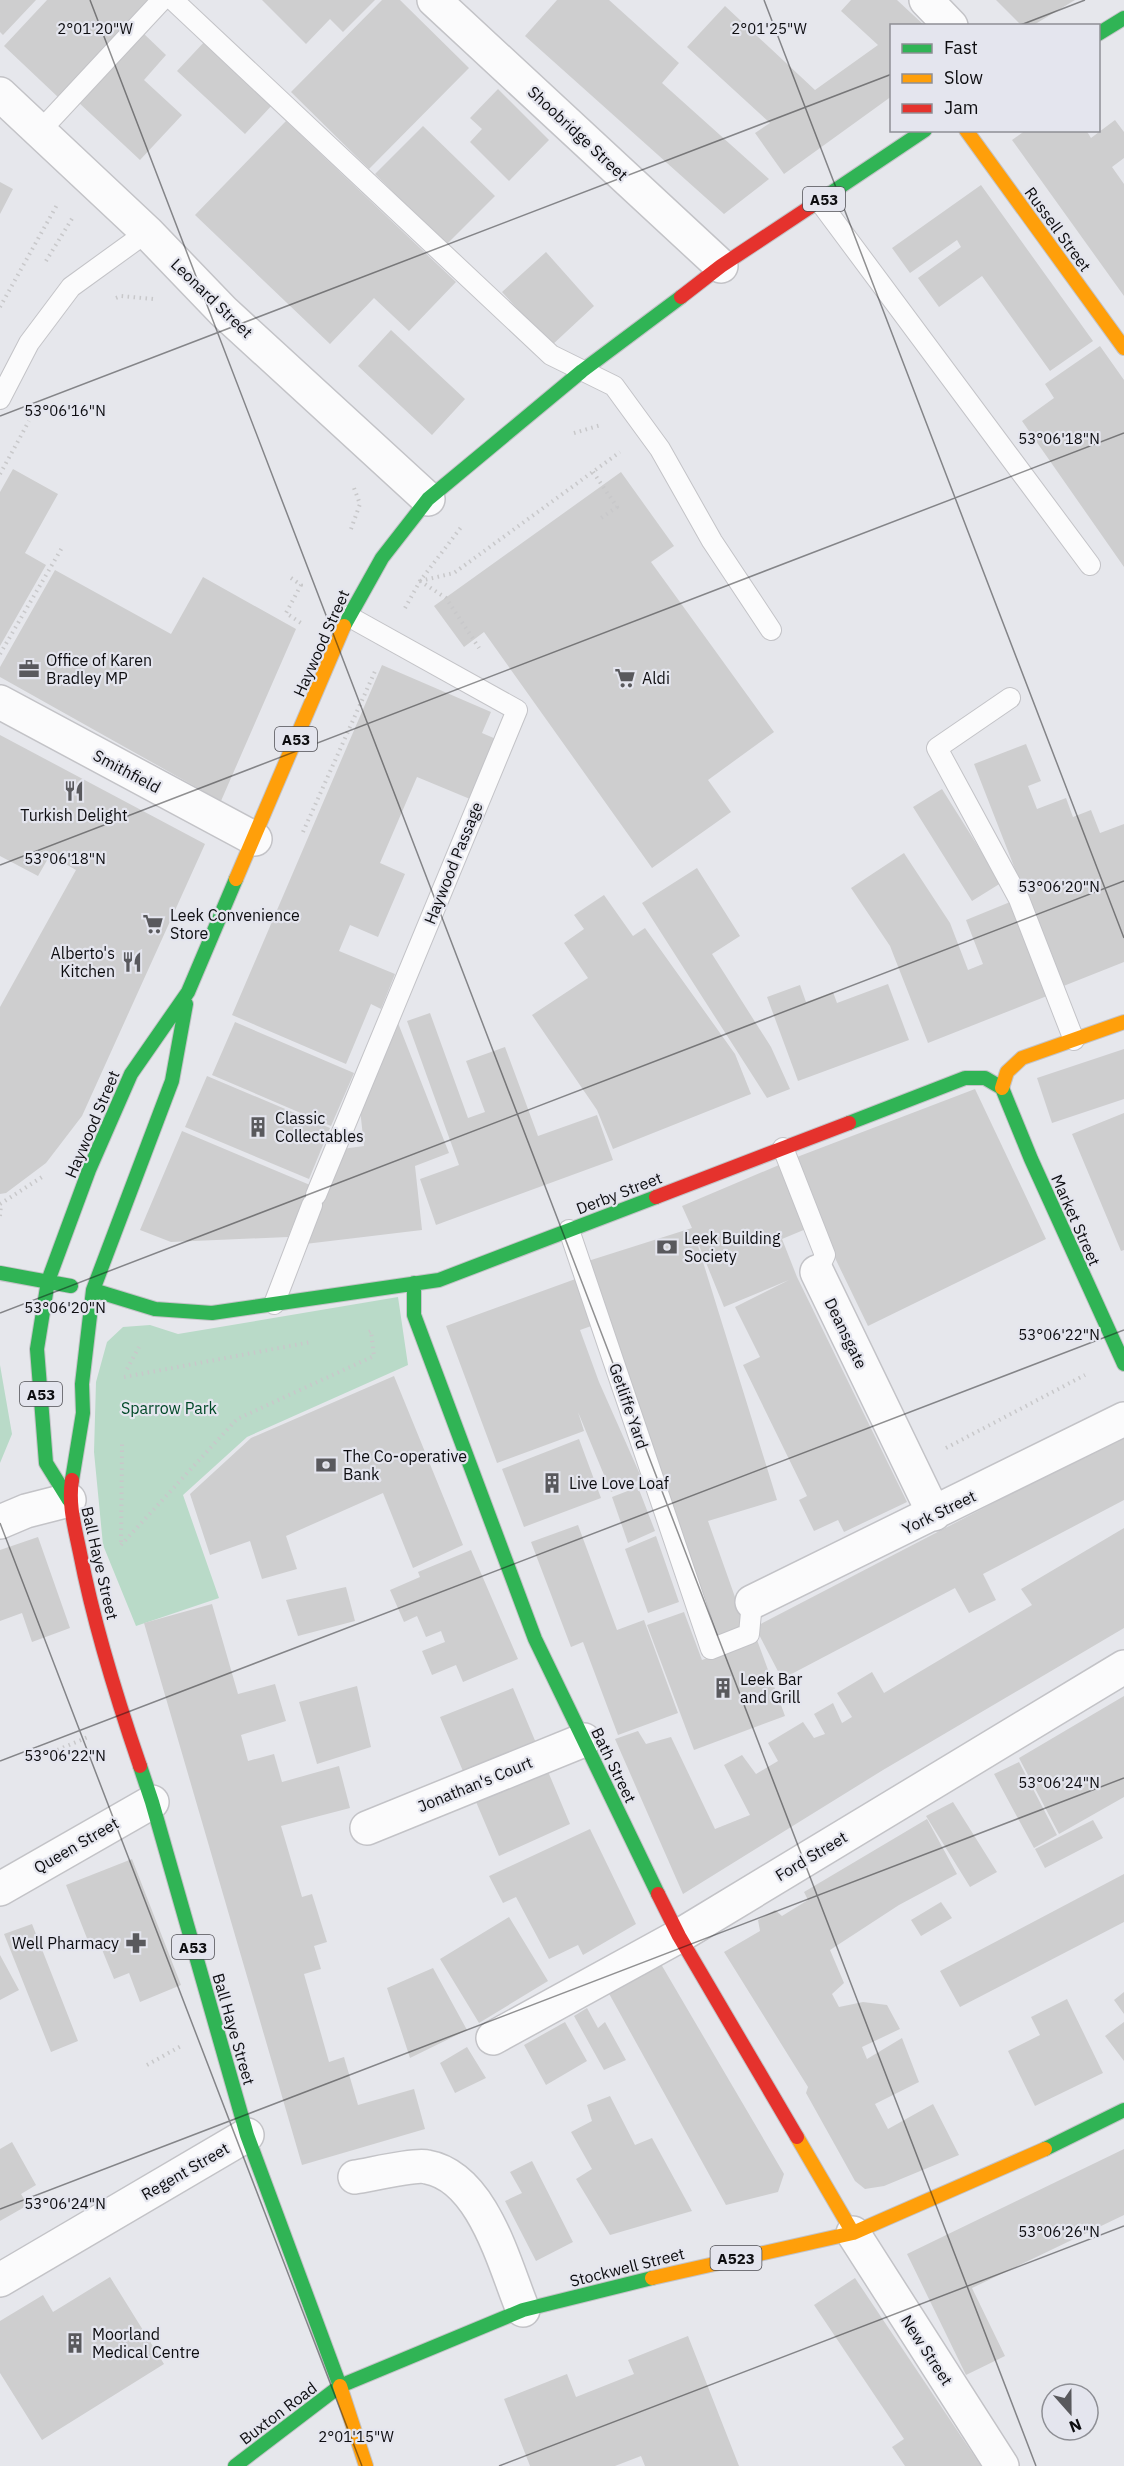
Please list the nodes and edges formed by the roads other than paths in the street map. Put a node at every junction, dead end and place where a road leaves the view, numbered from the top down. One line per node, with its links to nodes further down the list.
1 (162, 0): 9 (lane)
2 (173, 0): 16 (lane)
3 (434, 0): 14 (street, Shoobridge Street)
4 (926, 0): 6 (street)
5 (1124, 18): 7 (main road)
6 (949, 24)
7 (1100, 33)
8 (0, 94): 9 (street, Leonard Street)
9 (40, 131): 13 (street, Leonard Street)
10 (922, 132): 12 (main road, A53)
11 (967, 132): 15 (main road, Russell Street)
12 (820, 202): 14 (main road, A53); 19 (lane)
13 (147, 232): 17 (lane); 18 (street, Leonard Street)
14 (721, 266): 16 (main road, Haywood Street / A53)
15 (1124, 348)
16 (582, 371): 18 (main road, Haywood Street / A53); 21 (lane)
17 (0, 399)
18 (428, 499): 20 (main road, Haywood Street / A53)
19 (1090, 566)
20 (348, 616): 24 (main road, Haywood Street / A53); 36 (lane, Haywood Passage)
21 (771, 630)
22 (1010, 698): 27 (lane)
23 (0, 702): 24 (street, Smithfield)
24 (255, 839): 25 (main road, Haywood Street / A53)
25 (188, 992): 33 (main road, Haywood Street / A53); 35 (main road, Haywood Street / A53)
26 (1124, 1022): 27 (main road)
27 (1074, 1040): 28 (main road)
28 (1002, 1088): 29 (main road, Derby Street); 37 (main road, Market Street)
29 (783, 1148): 30 (main road, Derby Street); 31 (lane, Deansgate)
30 (568, 1230): 34 (main road, Derby Street); 42 (lane, Getliffe Yard)
31 (817, 1272): 40 (street, Deansgate)
32 (0, 1273): 33 (main road, Derby Street)
33 (48, 1281): 35 (main road, Derby Street); 39 (main road, Ball Haye Street / A53)
34 (414, 1283): 36 (main road, Derby Street); 44 (main road, Bath Street)
35 (93, 1290): 36 (main road, Derby Street); 39 (main road, Ball Haye Street / A53)
36 (273, 1304)
37 (1122, 1360)
38 (1124, 1419): 40 (street, York Street)
39 (69, 1500): 41 (street); 45 (main road, Ball Haye Street / A53)
40 (934, 1514): 42 (street, York Street)
41 (0, 1522)
42 (752, 1602)
43 (1124, 1667): 48 (street, Ford Street)
44 (584, 1740): 46 (street, Jonathan's Court); 48 (main road, Bath Street)
45 (152, 1802): 47 (street, Queen Street); 51 (main road, Ball Haye Street / A53)
46 (367, 1828)
47 (0, 1889)
48 (679, 1936): 49 (street, Ford Street); 53 (main road, Bath Street)
49 (493, 2038)
50 (1124, 2110): 53 (main road, Stockwell Street / A523)
51 (247, 2135): 54 (street, Regent Street); 56 (main road, Ball Haye Street / A53)
52 (355, 2177): 55 (street)
53 (852, 2233): 55 (main road, Stockwell Street / A523); 59 (street, New Street)
54 (0, 2280)
55 (523, 2310): 56 (main road, Stockwell Street / A523)
56 (340, 2386): 57 (main road, Buxton Road); 58 (main road, Ball Haye Street)
57 (235, 2466)
58 (366, 2466)
59 (1002, 2466)

